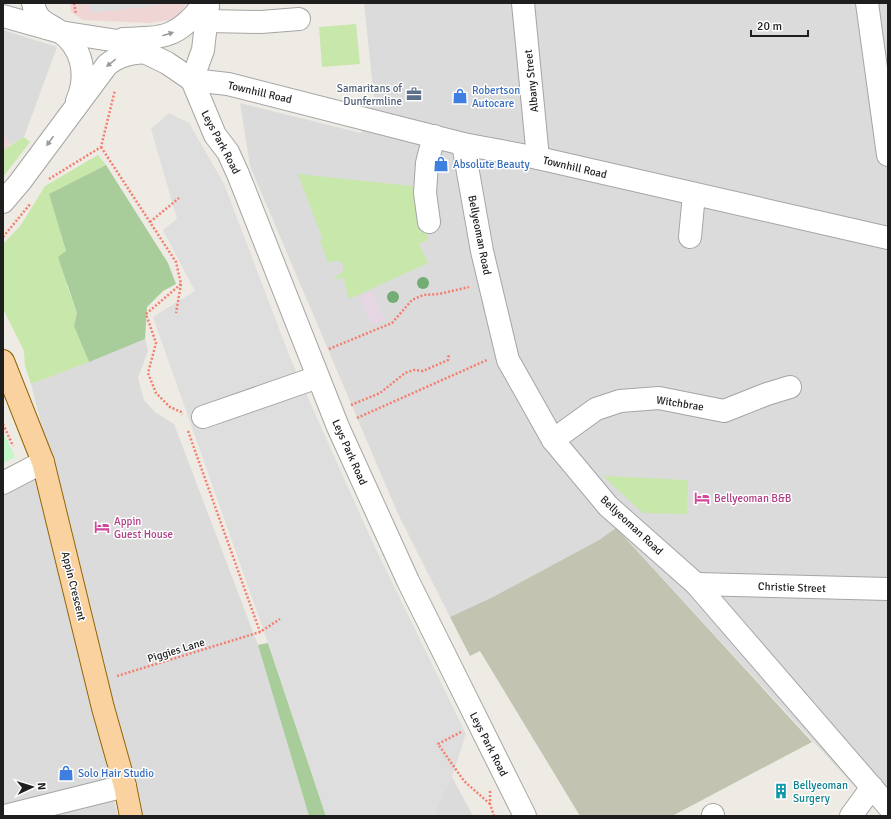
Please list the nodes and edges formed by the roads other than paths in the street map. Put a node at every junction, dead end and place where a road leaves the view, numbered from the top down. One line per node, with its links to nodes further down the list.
1 (21, 3): 6 (street)
2 (33, 3): 9 (street)
3 (523, 3): 17 (street, Albany Street)
4 (867, 3): 16 (street)
5 (206, 9): 8 (street); 10 (street, one-way to 5); 12 (street)
6 (3, 10)
7 (3, 16): 9 (street)
8 (299, 19)
9 (60, 32): 10 (street); 13 (street)
10 (115, 39): 11 (street)
11 (147, 52): 12 (street); 13 (street, one-way to 13)
12 (192, 80): 14 (street, Townhill Road); 24 (street, Leys Park Road)
13 (73, 110): 19 (street, one-way to 19)
14 (434, 136): 15 (street, Townhill Road); 20 (street)
15 (463, 144): 17 (street, Townhill Road); 27 (street, Bellyeoman Road)
16 (888, 155)
17 (538, 158): 18 (street, Townhill Road)
18 (694, 194): 21 (street); 22 (street, Townhill Road)
19 (3, 202)
20 (429, 222)
21 (690, 237)
22 (888, 238)
23 (3, 361): 28 (main road, Appin Crescent)
24 (318, 377): 26 (street); 37 (street, Leys Park Road)
25 (790, 387): 27 (street, Witchbrae)
26 (191, 421)
27 (553, 440): 30 (street, Bellyeoman Road)
28 (43, 462): 29 (street); 32 (main road, Appin Crescent)
29 (3, 483)
30 (696, 584): 31 (street, Christie Street); 33 (street, Bellyeoman Road)
31 (888, 589)
32 (125, 786): 35 (street); 36 (main road, Appin Crescent)
33 (872, 788): 34 (street, Bellyeoman Road); 38 (street)
34 (888, 806)
35 (5, 816)
36 (131, 816)
37 (525, 816)
38 (851, 816)

